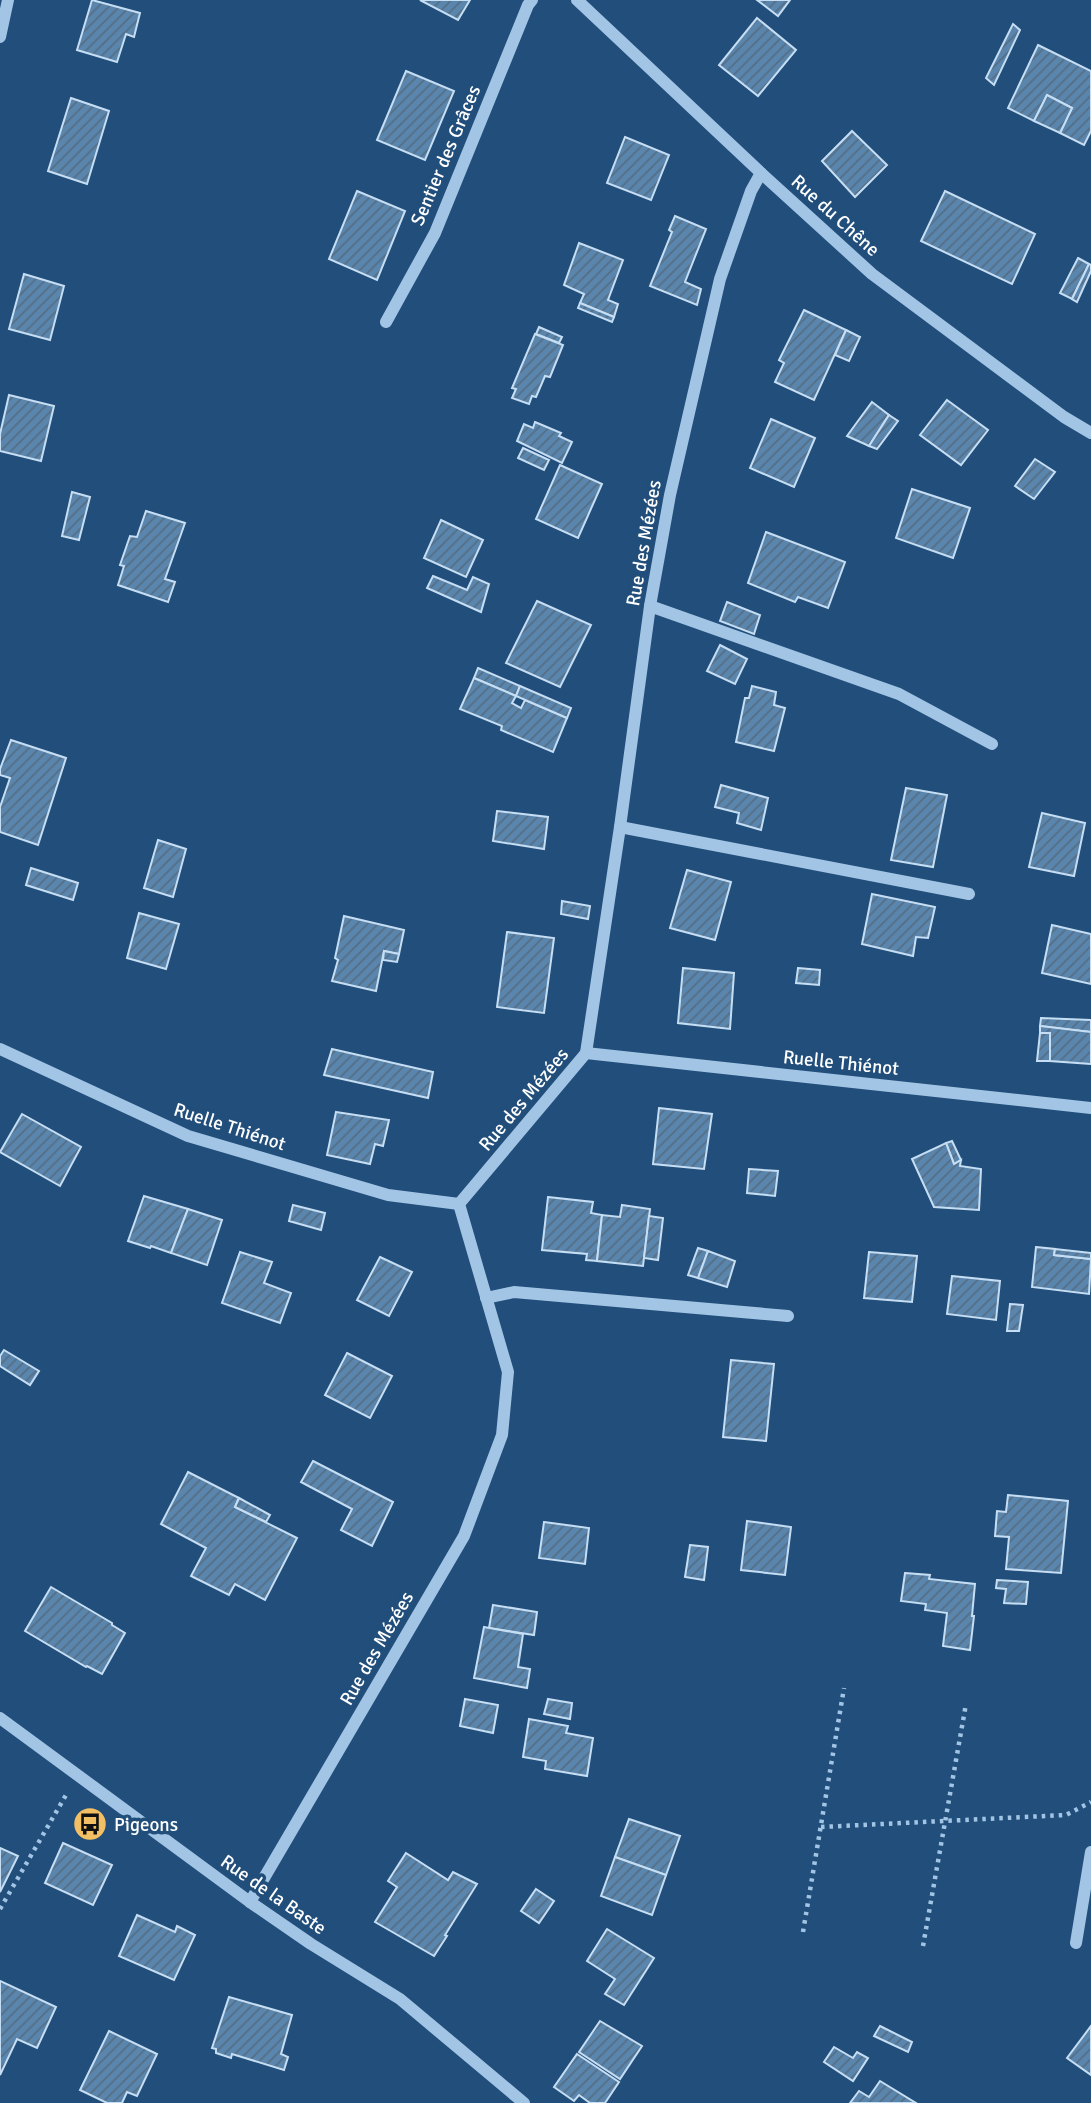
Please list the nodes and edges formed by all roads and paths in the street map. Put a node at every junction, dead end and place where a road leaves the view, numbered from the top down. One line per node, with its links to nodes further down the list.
1 (8, 0): 4 (street)
2 (532, 0): 6 (street, Sentier des Grâces)
3 (577, 0): 5 (street, Rue du Chêne)
4 (0, 37)
5 (761, 173): 7 (street, Rue du Chêne); 8 (street, Rue des Mézées)
6 (386, 322)
7 (1091, 433)
8 (650, 607): 9 (street); 10 (street, Rue des Mézées)
9 (992, 744)
10 (620, 827): 11 (street); 13 (street, Rue des Mézées)
11 (969, 894)
12 (0, 1049): 15 (street, Ruelle Thiénot)
13 (586, 1053): 14 (street, Ruelle Thiénot); 15 (street, Rue des Mézées)
14 (1091, 1108)
15 (459, 1204): 16 (street, Rue des Mézées)
16 (486, 1298): 17 (street); 26 (street, Rue des Mézées)
17 (788, 1316)
18 (844, 1688): 24 (path)
19 (966, 1704): 23 (path)
20 (0, 1718): 21 (street, Rue de la Baste)
21 (77, 1776): 26 (street, Rue de la Baste); 27 (path)
22 (1091, 1802): 23 (path)
23 (945, 1821): 24 (path); 30 (path)
24 (821, 1828): 28 (path)
25 (1091, 1852): 29 (street)
26 (250, 1902): 31 (street, Rue de la Baste)
27 (0, 1909)
28 (803, 1933)
29 (1076, 1942)
30 (923, 1946)
31 (524, 2103)

